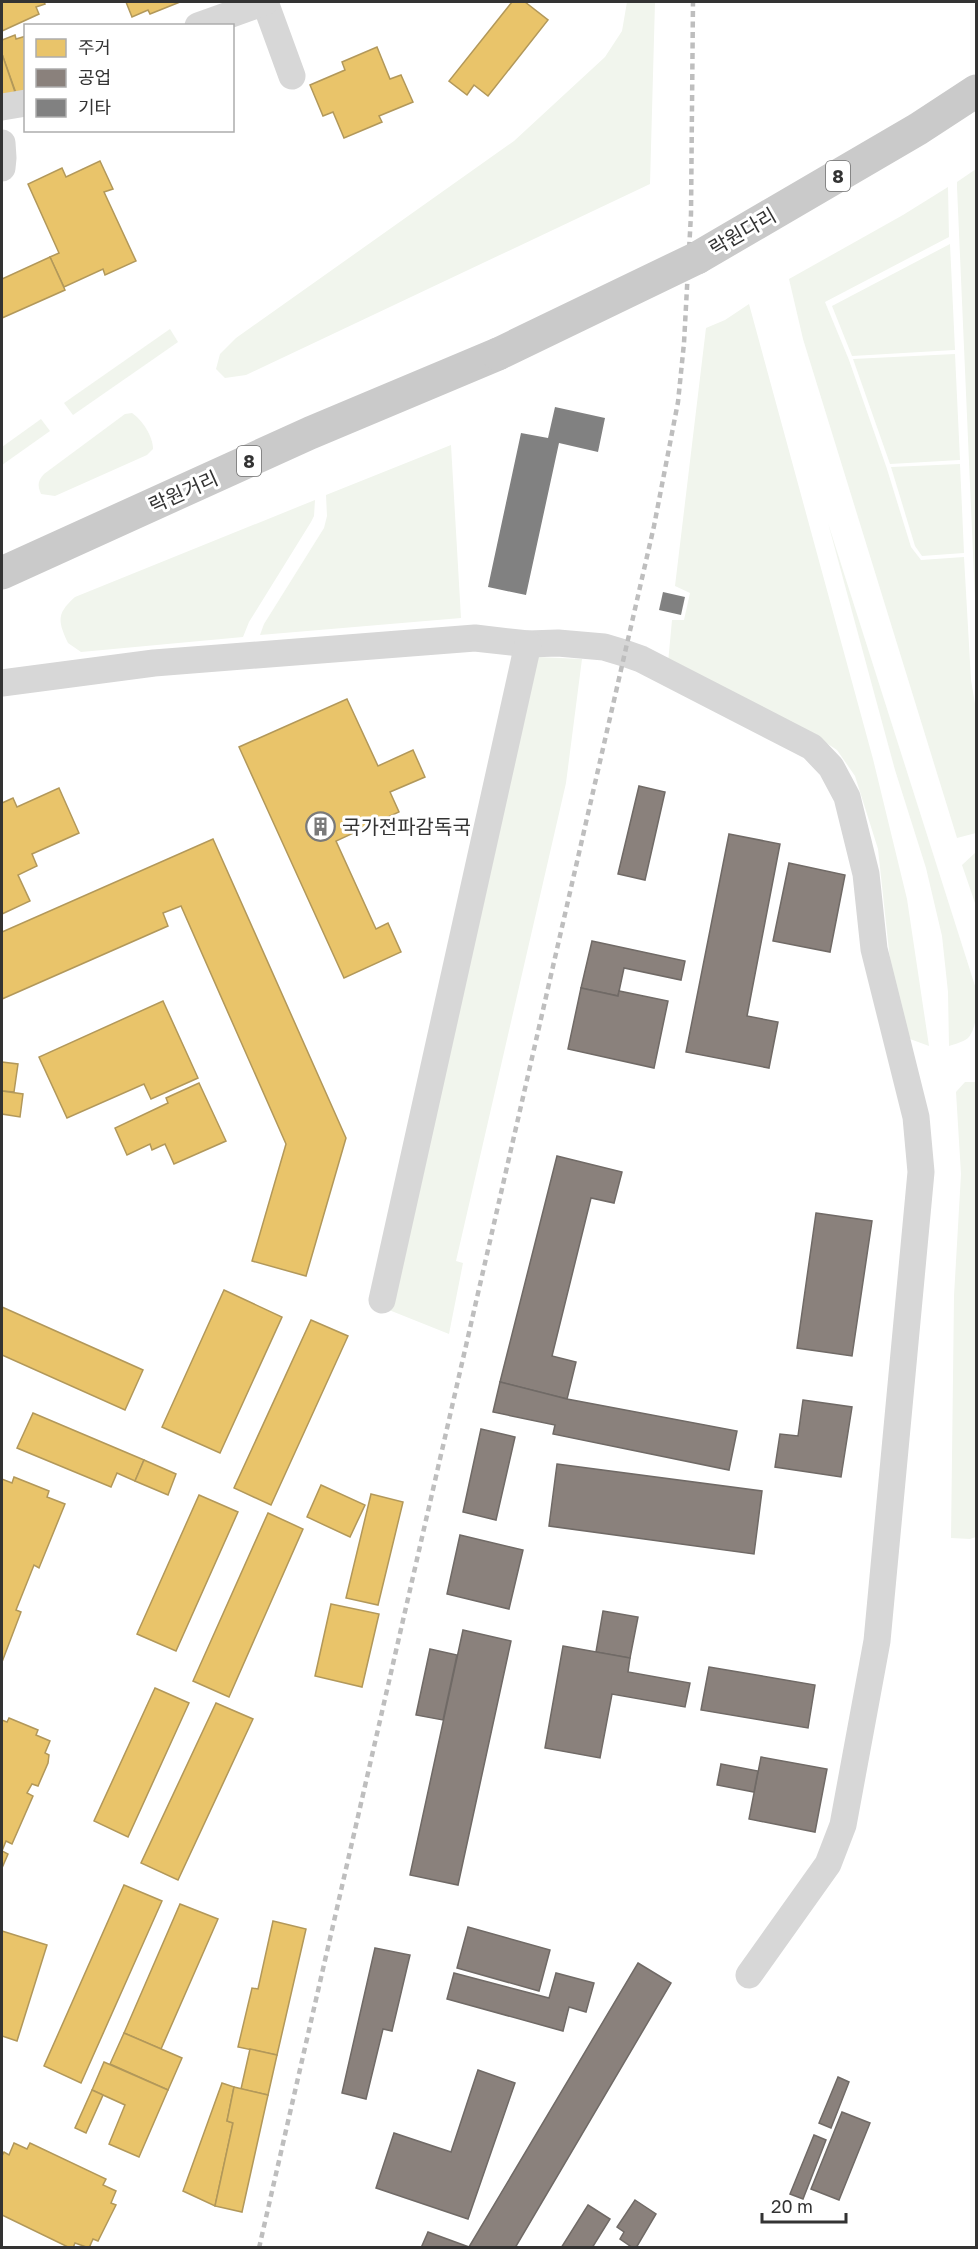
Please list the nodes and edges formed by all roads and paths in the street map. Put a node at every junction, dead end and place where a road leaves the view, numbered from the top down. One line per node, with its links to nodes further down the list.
1 (265, 2): 2 (street); 3 (street)
2 (204, 24)
3 (292, 76)
4 (976, 91): 9 (main road, 락원다리 / 8, bridge)
5 (24, 103): 6 (street)
6 (2, 107)
7 (2, 143): 8 (street)
8 (2, 168)
9 (498, 354): 10 (main road, 락원거리 / 8)
10 (2, 573)
11 (528, 644): 12 (street); 13 (street); 14 (street)
12 (2, 683)
13 (382, 1300)
14 (749, 1975)

